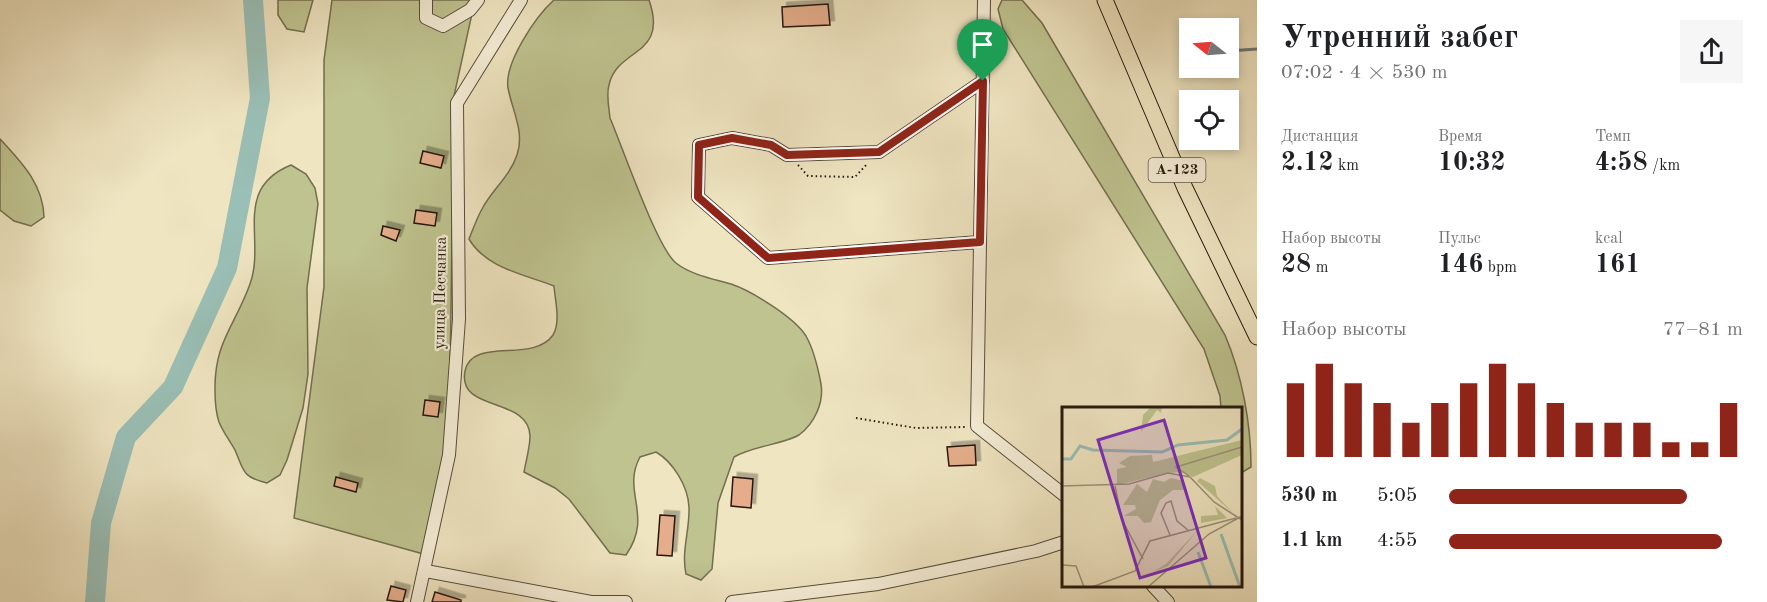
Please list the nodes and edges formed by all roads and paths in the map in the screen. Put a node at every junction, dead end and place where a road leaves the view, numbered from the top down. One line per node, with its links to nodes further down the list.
1 (426, 0): 2 (street)
2 (478, 0)
3 (521, 0): 15 (street, улица Песчанка)
4 (984, 0): 6 (street)
5 (1106, 0): 10 (main road, А-123)
6 (983, 81): 7 (street); 9 (street)
7 (879, 152): 8 (street); 8 (path)
8 (787, 155): 9 (street)
9 (980, 242): 12 (street)
10 (1257, 337)
11 (856, 418): 12 (path)
12 (977, 426): 13 (street)
13 (1062, 493)
14 (1062, 543): 19 (street)
15 (426, 571): 17 (street, улица Песчанка); 18 (street)
16 (1155, 587): 20 (street)
17 (417, 602)
18 (626, 602)
19 (732, 602)
20 (1168, 602)

